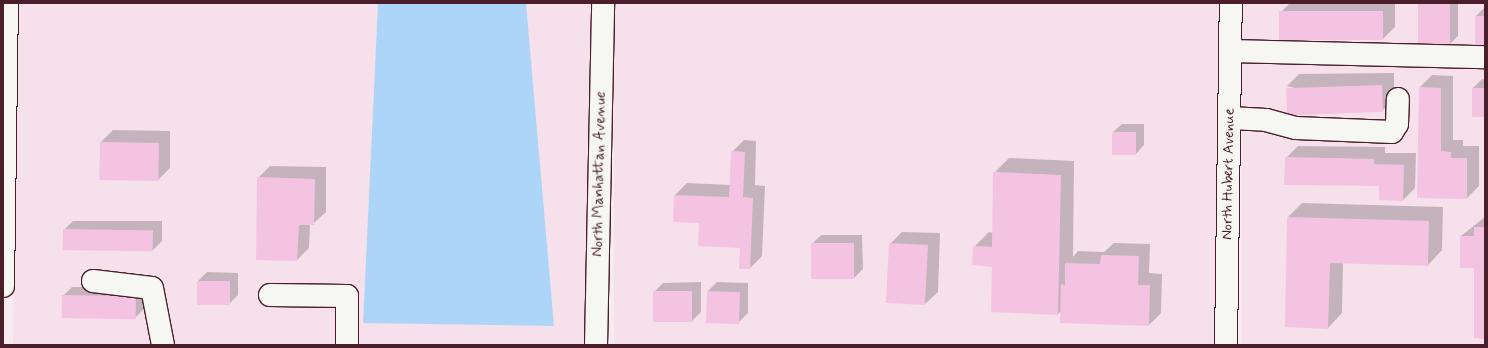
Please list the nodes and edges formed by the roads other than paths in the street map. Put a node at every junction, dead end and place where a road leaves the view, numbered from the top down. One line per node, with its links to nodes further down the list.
1 (7, 3): 9 (street)
2 (603, 3): 13 (street, North Manhattan Avenue)
3 (1231, 3): 4 (street, North Hubert Avenue)
4 (1230, 51): 5 (street); 7 (street, North Hubert Avenue)
5 (1485, 57)
6 (1398, 99): 7 (street)
7 (1230, 118): 14 (street, North Hubert Avenue)
8 (93, 281): 11 (street)
9 (3, 286)
10 (270, 295): 12 (street)
11 (163, 345)
12 (347, 345)
13 (596, 345)
14 (1226, 345)

